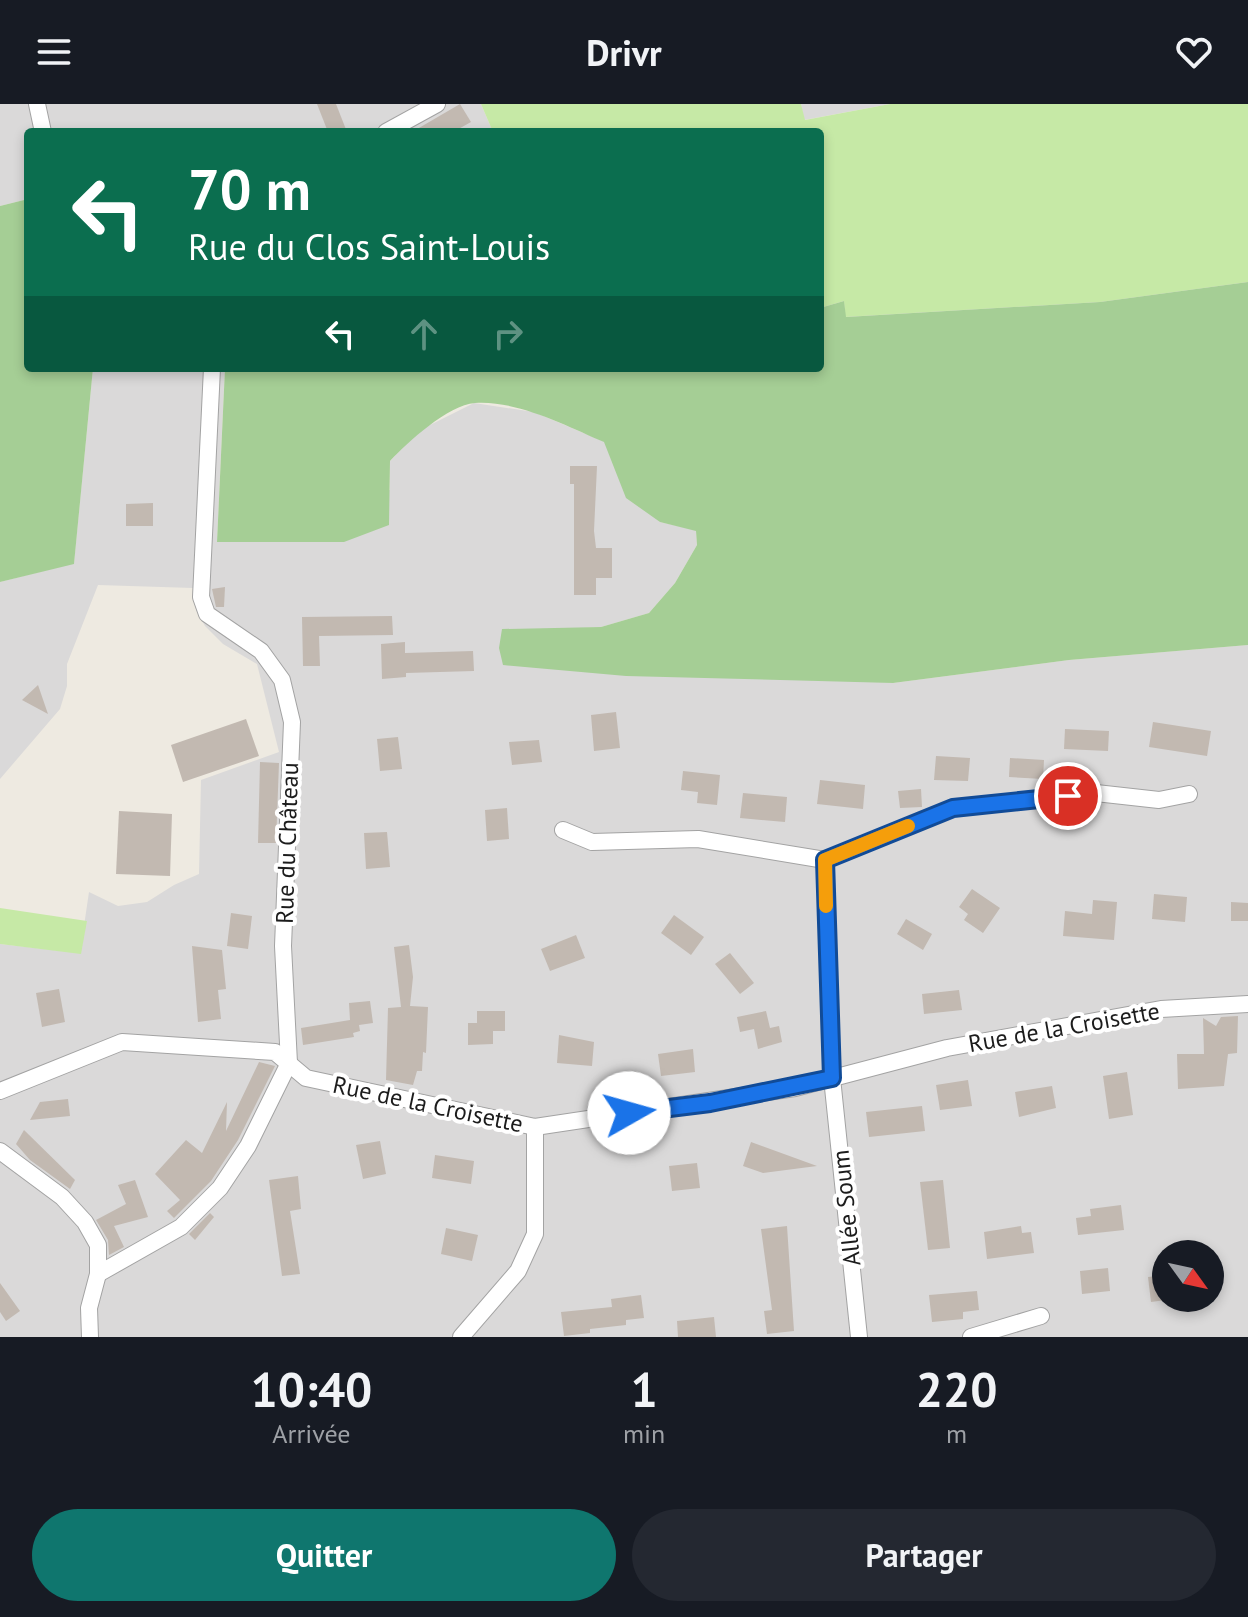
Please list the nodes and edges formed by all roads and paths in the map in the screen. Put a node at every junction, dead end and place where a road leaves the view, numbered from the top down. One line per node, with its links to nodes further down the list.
1 (37, 104): 3 (street)
2 (437, 104): 4 (street)
3 (42, 128)
4 (393, 128)
5 (212, 372): 10 (street, Rue du Château)
6 (1189, 794): 8 (street)
7 (563, 830): 8 (street)
8 (825, 860): 11 (street, Allée Soum)
9 (1248, 1004): 11 (street, Rue de la Croisette)
10 (289, 1063): 12 (street, Rue de la Croisette); 13 (street, Rue de la Croisette); 15 (street, Rue du Château)
11 (832, 1078): 13 (street, Rue de la Croisette); 19 (street, Allée Soum)
12 (0, 1091)
13 (535, 1127): 18 (street)
14 (0, 1151): 15 (street)
15 (98, 1274): 17 (street)
16 (1041, 1316): 20 (street)
17 (90, 1337)
18 (461, 1337)
19 (859, 1337)
20 (971, 1337)

